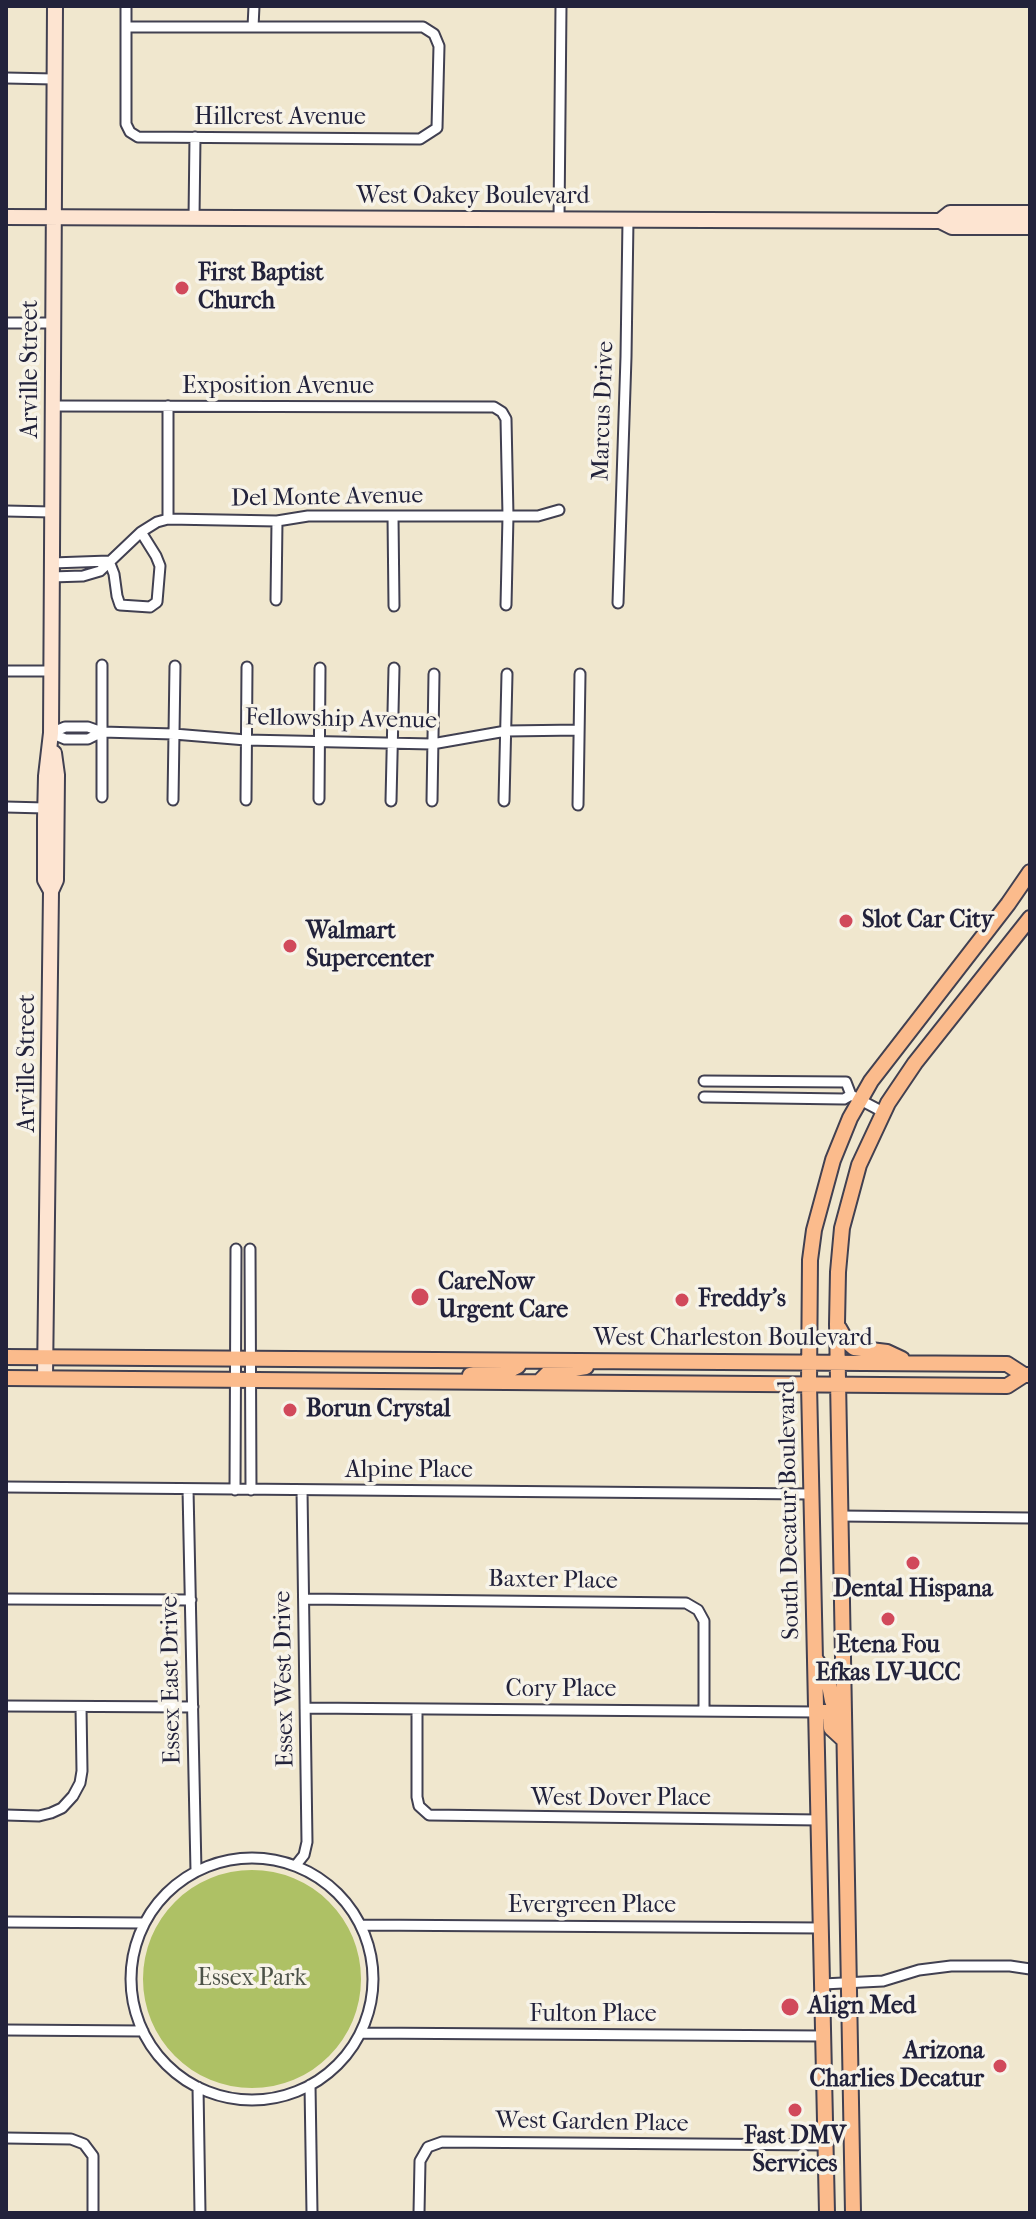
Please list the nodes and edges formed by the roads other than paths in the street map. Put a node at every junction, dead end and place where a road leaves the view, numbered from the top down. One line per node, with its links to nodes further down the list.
1 (55, 6): 8 (street, Arville Street)
2 (126, 6): 5 (street)
3 (254, 6): 6 (street)
4 (561, 6): 14 (street)
5 (126, 27): 6 (street); 9 (street, Hillcrest Avenue)
6 (253, 27): 9 (street, Hillcrest Avenue)
7 (6, 78): 8 (street)
8 (54, 79): 12 (street, Arville Street)
9 (195, 137): 13 (street)
10 (1030, 213): 16 (street, West Oakey Boulevard)
11 (6, 217): 12 (street, West Oakey Boulevard)
12 (54, 217): 13 (street, West Oakey Boulevard); 19 (street, Arville Street)
13 (194, 218): 14 (street, West Oakey Boulevard)
14 (559, 219): 15 (street, West Oakey Boulevard)
15 (628, 220): 16 (street, West Oakey Boulevard); 33 (street, Marcus Drive)
16 (940, 221): 17 (street, West Oakey Boulevard)
17 (1030, 227)
18 (6, 323): 19 (street)
19 (53, 323): 20 (street, Arville Street)
20 (53, 406): 21 (street, Exposition Avenue); 24 (street, Arville Street)
21 (168, 406): 26 (street, Exposition Avenue); 27 (street)
22 (559, 510): 26 (street, Del Monte Avenue)
23 (6, 511): 24 (street)
24 (52, 512): 31 (street, Arville Street)
25 (393, 516): 26 (street, Del Monte Avenue); 28 (street, Del Monte Avenue); 35 (street)
26 (508, 516): 34 (street)
27 (168, 519): 28 (street, Del Monte Avenue); 29 (street, Del Monte Avenue)
28 (277, 521): 32 (street)
29 (141, 532): 30 (street, Del Monte Avenue); 30 (street)
30 (109, 561): 31 (street, Del Monte Avenue)
31 (52, 570): 42 (street, Arville Street)
32 (276, 600)
33 (618, 603)
34 (506, 605)
35 (394, 606)
36 (102, 665): 48 (street)
37 (175, 666): 50 (street)
38 (247, 667): 51 (street)
39 (320, 668): 52 (street)
40 (394, 668): 53 (street)
41 (6, 671): 42 (street)
42 (51, 671): 49 (street, Arville Street)
43 (434, 674): 54 (street)
44 (507, 674): 47 (street)
45 (580, 674): 46 (street)
46 (579, 730): 47 (street, Fellowship Avenue); 63 (street)
47 (506, 731): 54 (street, Fellowship Avenue); 61 (street)
48 (102, 732): 49 (street, Fellowship Avenue); 50 (street, Fellowship Avenue); 55 (street)
49 (51, 733): 62 (street, Arville Street)
50 (174, 734): 51 (street, Fellowship Avenue); 57 (street)
51 (246, 740): 52 (street, Fellowship Avenue); 58 (street)
52 (319, 743): 53 (street, Fellowship Avenue); 56 (street)
53 (392, 744): 54 (street, Fellowship Avenue); 59 (street)
54 (432, 744): 60 (street)
55 (102, 797)
56 (319, 799)
57 (173, 800)
58 (246, 800)
59 (391, 801)
60 (432, 801)
61 (504, 801)
62 (51, 802): 64 (street); 75 (street, Arville Street)
63 (578, 805)
64 (6, 807)
65 (1030, 872): 69 (main road, South Decatur Boulevard)
66 (1030, 918): 70 (main road, South Decatur Boulevard)
67 (704, 1081): 69 (street)
68 (704, 1097): 69 (street)
69 (855, 1098): 70 (street); 78 (main road, South Decatur Boulevard)
70 (883, 1112): 73 (main road, South Decatur Boulevard)
71 (236, 1249): 81 (street)
72 (250, 1249): 81 (street)
73 (837, 1324): 79 (main road, South Decatur Boulevard); 80 (main road)
74 (6, 1357): 75 (main road, West Charleston Boulevard)
75 (45, 1357): 81 (main road, West Charleston Boulevard); 84 (street, Arville Street)
76 (521, 1360): 77 (main road, West Charleston Boulevard); 81 (main road, West Charleston Boulevard); 85 (main road)
77 (609, 1361): 78 (main road, West Charleston Boulevard); 86 (main road)
78 (809, 1361): 79 (main road, West Charleston Boulevard); 87 (main road, South Decatur Boulevard)
79 (837, 1362): 80 (main road, West Charleston Boulevard); 88 (main road, South Decatur Boulevard)
80 (911, 1363): 82 (main road, West Charleston Boulevard)
81 (243, 1369): 84 (main road, West Charleston Boulevard); 85 (main road, West Charleston Boulevard); 91 (street); 92 (street)
82 (1027, 1375): 88 (main road, West Charleston Boulevard)
83 (6, 1378): 84 (main road, West Charleston Boulevard)
84 (45, 1378)
85 (423, 1381): 86 (main road, West Charleston Boulevard)
86 (539, 1382): 87 (main road, West Charleston Boulevard)
87 (809, 1384): 88 (main road, West Charleston Boulevard); 94 (main road, South Decatur Boulevard)
88 (838, 1385): 95 (main road, South Decatur Boulevard)
89 (6, 1487): 90 (street, Alpine Place)
90 (188, 1489): 91 (street, Alpine Place); 99 (street, Essex East Drive)
91 (235, 1490): 92 (street, Alpine Place)
92 (251, 1490): 93 (street, Alpine Place)
93 (302, 1490): 94 (street, Alpine Place); 98 (street, Essex West Drive)
94 (811, 1494): 100 (main road, South Decatur Boulevard)
95 (840, 1516): 96 (street); 104 (main road, South Decatur Boulevard)
96 (1030, 1518)
97 (6, 1599): 99 (street)
98 (304, 1599): 105 (street, Essex West Drive); 107 (street, Baxter Place)
99 (191, 1600): 103 (street, Essex East Drive)
100 (816, 1658): 104 (main road); 108 (main road, South Decatur Boulevard)
101 (6, 1706): 102 (street)
102 (81, 1707): 103 (street); 110 (street)
103 (193, 1707): 113 (street, Essex East Drive)
104 (843, 1707): 109 (main road, South Decatur Boulevard)
105 (305, 1708): 106 (street, Cory Place); 112 (street, Essex West Drive)
106 (417, 1710): 107 (street, Cory Place); 111 (street, West Dover Place)
107 (704, 1711): 108 (street, Cory Place)
108 (817, 1712): 109 (main road); 111 (main road, South Decatur Boulevard)
109 (844, 1740): 119 (main road, South Decatur Boulevard)
110 (6, 1815)
111 (819, 1820): 117 (main road, South Decatur Boulevard)
112 (296, 1865): 113 (street); 116 (street)
113 (196, 1871): 115 (street)
114 (6, 1922): 115 (street)
115 (144, 1923): 122 (street)
116 (361, 1925): 117 (street, Evergreen Place); 123 (street)
117 (822, 1928): 120 (main road, South Decatur Boulevard)
118 (1030, 1969): 119 (street)
119 (849, 1983): 120 (street); 134 (main road, South Decatur Boulevard)
120 (823, 1984): 124 (main road, South Decatur Boulevard)
121 (6, 2030): 122 (street)
122 (143, 2031): 126 (street)
123 (362, 2033): 124 (street, Fulton Place); 125 (street)
124 (823, 2036): 128 (main road, South Decatur Boulevard)
125 (310, 2085): 126 (street); 131 (street)
126 (198, 2087): 130 (street)
127 (6, 2138): 129 (street)
128 (826, 2145): 132 (street, West Garden Place); 133 (main road, South Decatur Boulevard)
129 (93, 2213)
130 (200, 2213)
131 (312, 2213)
132 (419, 2213)
133 (827, 2213)
134 (853, 2213)

